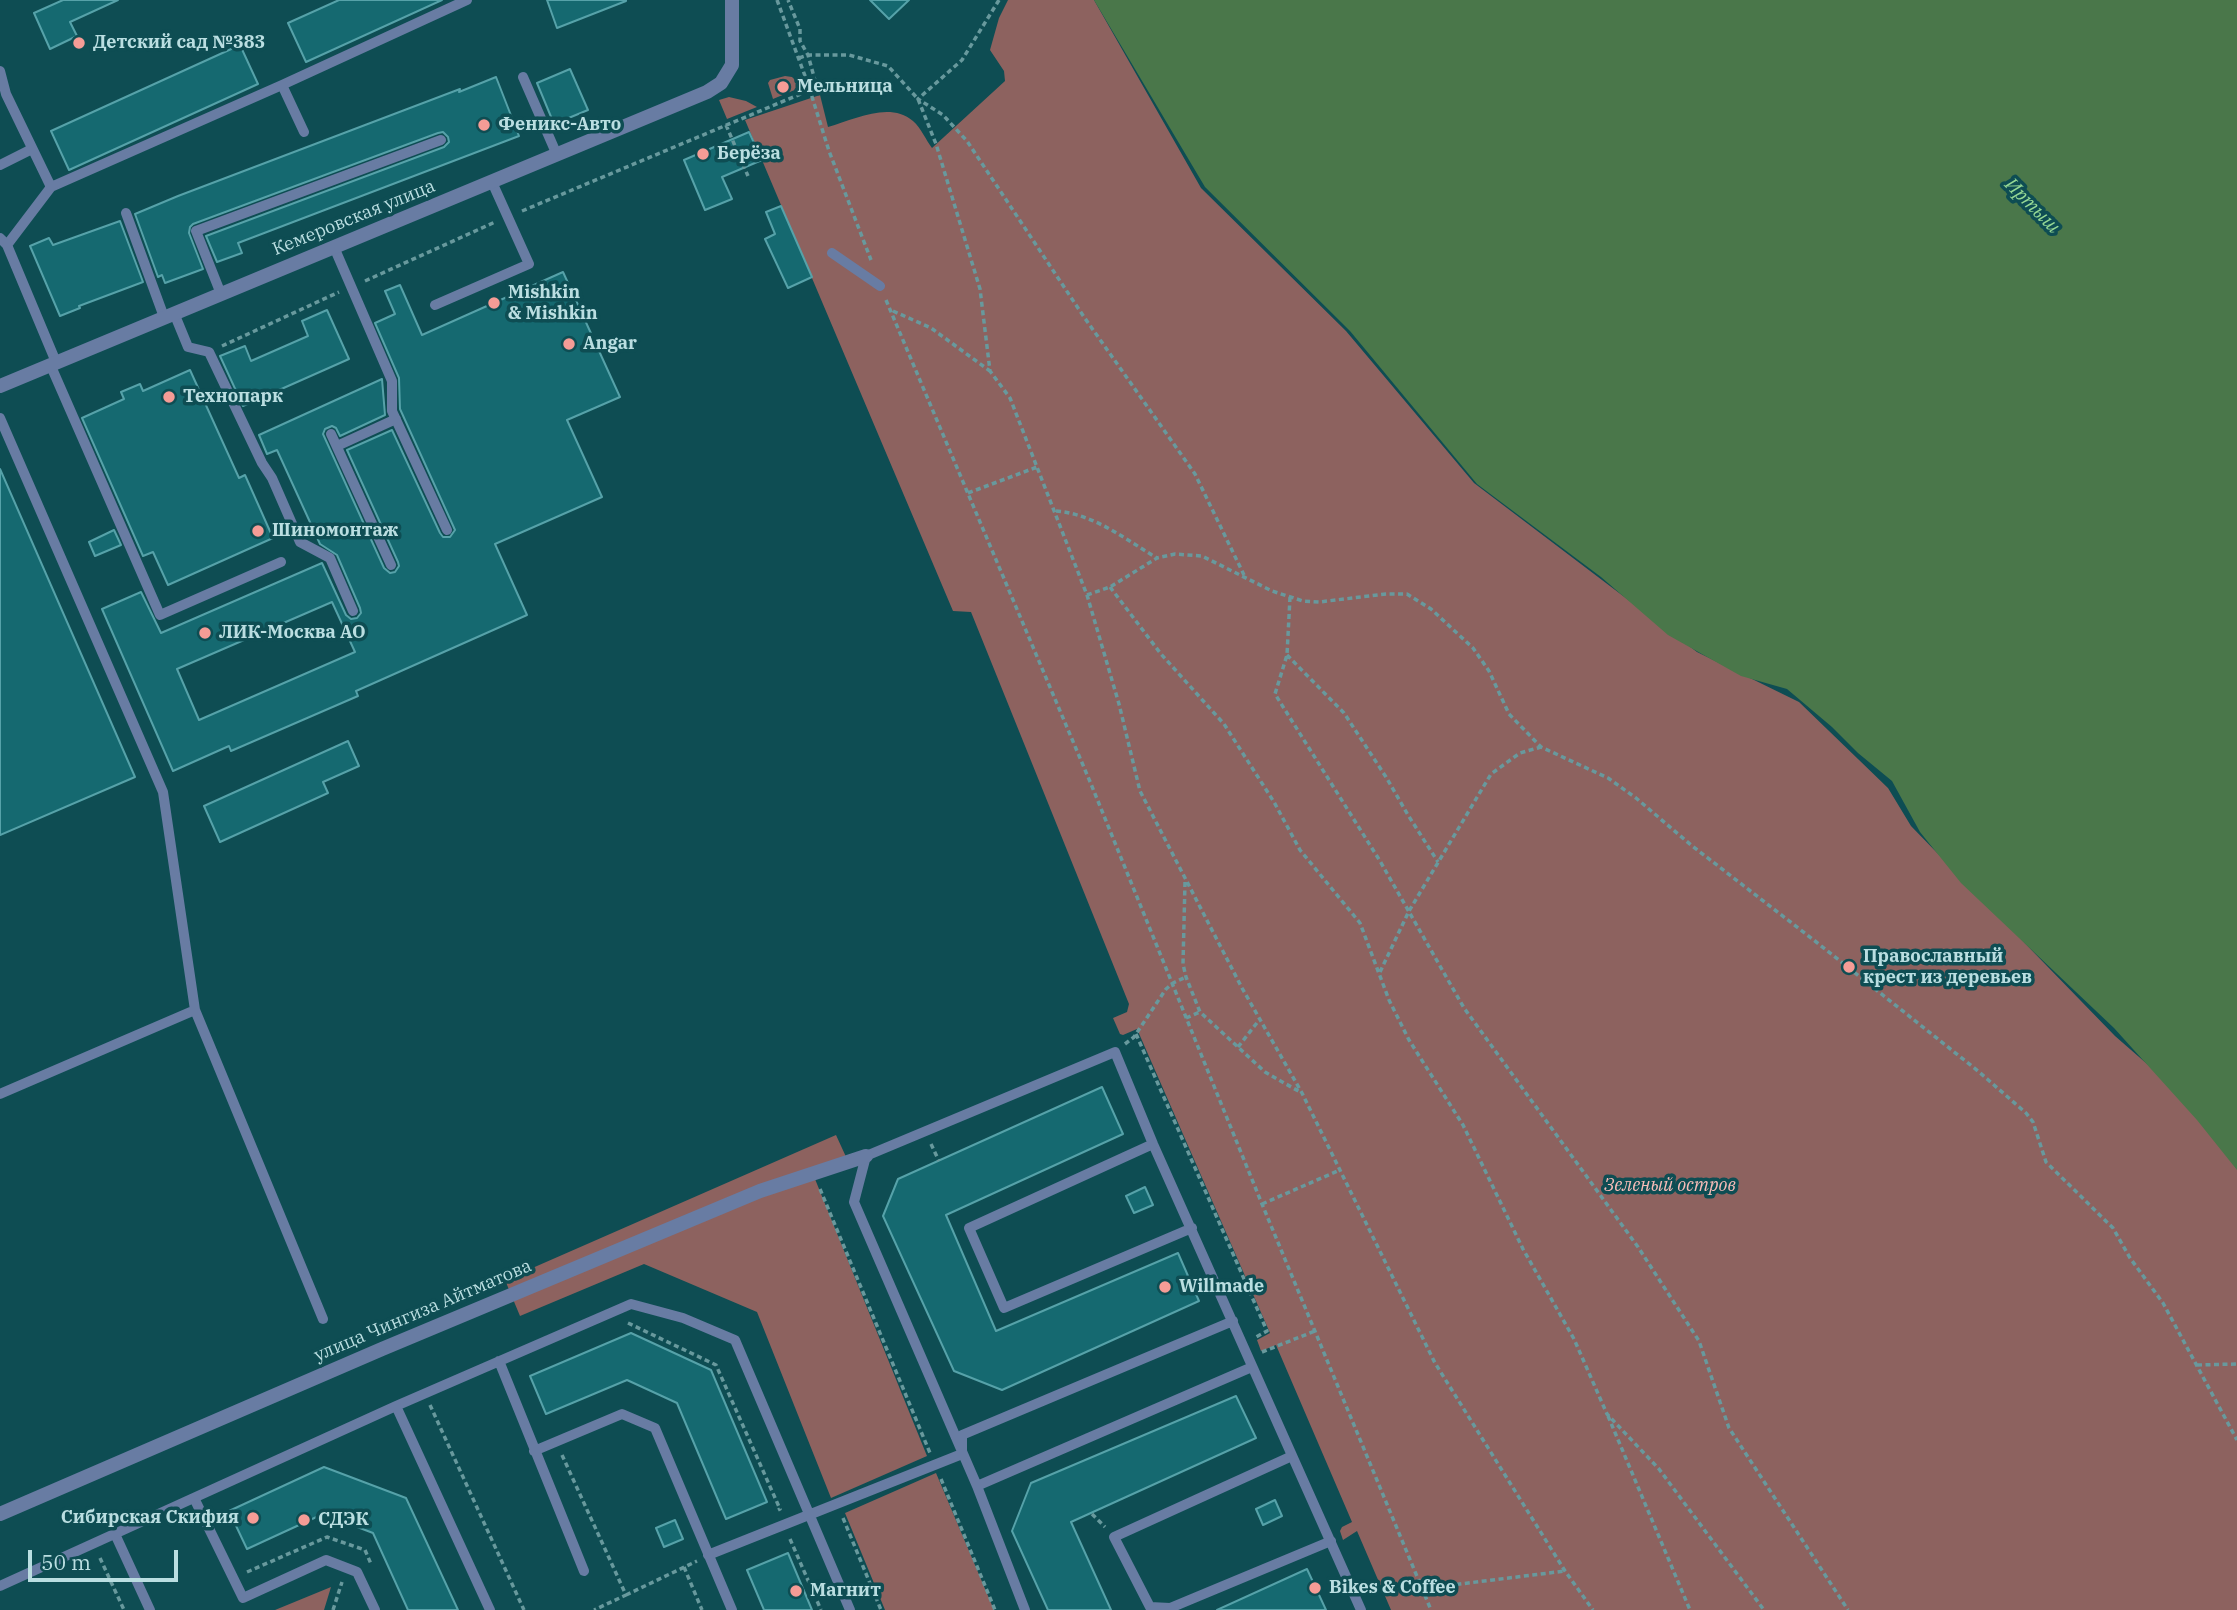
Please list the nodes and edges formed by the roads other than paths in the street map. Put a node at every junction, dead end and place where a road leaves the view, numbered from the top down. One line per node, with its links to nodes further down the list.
1 (467, 0): 5 (lane)
2 (732, 0): 9 (street, Кемеровская улица)
3 (0, 71): 8 (lane)
4 (523, 77): 9 (lane)
5 (282, 85): 6 (lane); 12 (lane)
6 (304, 132)
7 (441, 140): 20 (lane)
8 (32, 149): 10 (lane); 12 (lane)
9 (557, 155): 11 (street, Кемеровская улица)
10 (0, 165)
11 (492, 182): 15 (street, Кемеровская улица); 21 (lane)
12 (51, 187): 14 (lane)
13 (126, 214): 22 (lane)
14 (4, 241): 17 (lane)
15 (334, 247): 20 (street, Кемеровская улица); 26 (lane)
16 (832, 253): 19 (lane)
17 (13, 259): 18 (lane); 23 (lane)
18 (0, 264)
19 (880, 286)
20 (221, 294): 22 (street, Кемеровская улица)
21 (435, 305)
22 (169, 315): 23 (street, Кемеровская улица); 32 (lane)
23 (53, 363): 24 (street, Кемеровская улица); 30 (lane)
24 (0, 386)
25 (0, 418): 33 (lane)
26 (396, 419): 28 (lane); 29 (lane)
27 (331, 434): 28 (lane)
28 (337, 446): 31 (lane)
29 (447, 530)
30 (281, 562)
31 (391, 565)
32 (354, 611)
33 (195, 1010): 34 (lane); 38 (lane)
34 (0, 1094)
35 (1153, 1144): 36 (lane); 37 (lane); 37 (lane)
36 (866, 1156): 44 (lane); 48 (street, улица Чингиза Айтматова)
37 (1192, 1228): 39 (lane)
38 (323, 1319)
39 (1233, 1321): 41 (lane); 44 (lane)
40 (499, 1361): 42 (lane); 43 (lane); 49 (lane)
41 (1252, 1367): 45 (lane); 46 (lane)
42 (396, 1405): 47 (lane); 57 (lane)
43 (534, 1451): 52 (lane); 53 (lane)
44 (962, 1454): 46 (lane); 49 (lane)
45 (1292, 1456): 51 (lane); 51 (lane)
46 (977, 1486): 60 (lane)
47 (194, 1498): 50 (lane); 56 (lane)
48 (0, 1514)
49 (810, 1515): 52 (lane); 59 (lane)
50 (115, 1534): 54 (lane); 55 (lane)
51 (1331, 1541): 61 (lane)
52 (708, 1555): 58 (lane)
53 (584, 1571)
54 (0, 1586)
55 (150, 1610)
56 (374, 1610)
57 (490, 1610)
58 (732, 1610)
59 (850, 1610)
60 (1025, 1610)
61 (1361, 1610)

